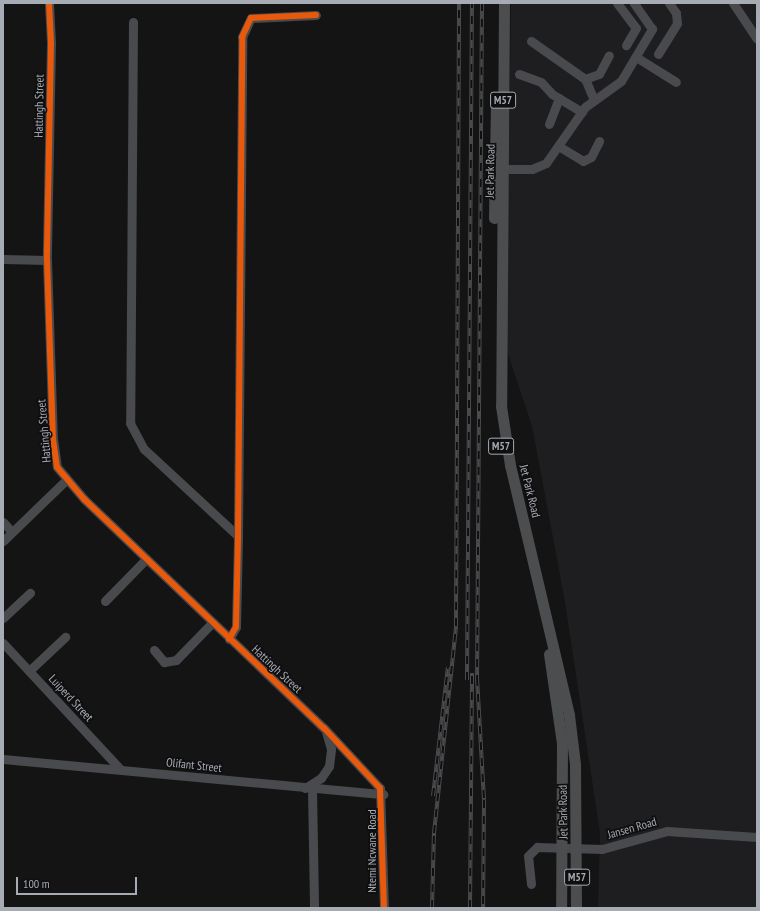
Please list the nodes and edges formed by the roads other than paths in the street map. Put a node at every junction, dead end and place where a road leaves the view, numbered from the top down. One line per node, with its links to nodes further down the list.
1 (49, 3): 27 (street, Hattingh Street)
2 (498, 3): 25 (main road, Jet Park Road / M57)
3 (504, 3): 25 (main road, Jet Park Road / M57)
4 (617, 3): 12 (street)
5 (634, 3): 15 (street)
6 (669, 3): 13 (street)
7 (732, 3): 10 (street)
8 (316, 15): 31 (street)
9 (133, 22): 31 (street)
10 (757, 39)
11 (531, 41): 17 (street)
12 (626, 45)
13 (658, 54)
14 (609, 55): 17 (street)
15 (636, 57): 18 (street); 20 (street)
16 (519, 74): 19 (street)
17 (585, 79): 20 (street)
18 (676, 82)
19 (559, 98): 21 (street); 22 (street)
20 (594, 100): 21 (street)
21 (582, 112): 24 (street)
22 (549, 124)
23 (599, 141): 24 (street)
24 (560, 147): 25 (street)
25 (499, 169): 49 (main road, Jet Park Road / M57); 50 (main road, Jet Park Road / M57)
26 (3, 259): 27 (street)
27 (48, 260): 28 (street, Hattingh Street)
28 (66, 481): 30 (street); 33 (street, Hattingh Street)
29 (3, 522): 30 (street)
30 (12, 532): 32 (street)
31 (238, 536): 39 (street)
32 (3, 541)
33 (146, 559): 35 (street); 37 (street, Hattingh Street)
34 (30, 593): 36 (street)
35 (105, 601)
36 (3, 618)
37 (212, 623): 39 (street, Hattingh Street); 41 (street)
38 (65, 637): 42 (street)
39 (229, 639): 43 (street, Hattingh Street)
40 (3, 643): 42 (street, Luiperd Street)
41 (154, 650)
42 (29, 671): 45 (street, Luiperd Street)
43 (324, 728): 46 (street); 47 (street, Hattingh Street)
44 (3, 759): 45 (street, Olifant Street)
45 (121, 770): 46 (street, Olifant Street)
46 (309, 788): 47 (street, Olifant Street); 52 (street)
47 (383, 794): 53 (street, Ntemi Ncwane Road)
48 (757, 837): 50 (street, Jansen Road)
49 (562, 846): 50 (street, Jansen Road); 51 (street, Jansen Road); 54 (main road, Jet Park Road / M57)
50 (577, 846): 55 (main road, Jet Park Road / M57)
51 (531, 884)
52 (314, 908)
53 (384, 908)
54 (561, 908)
55 (576, 908)

